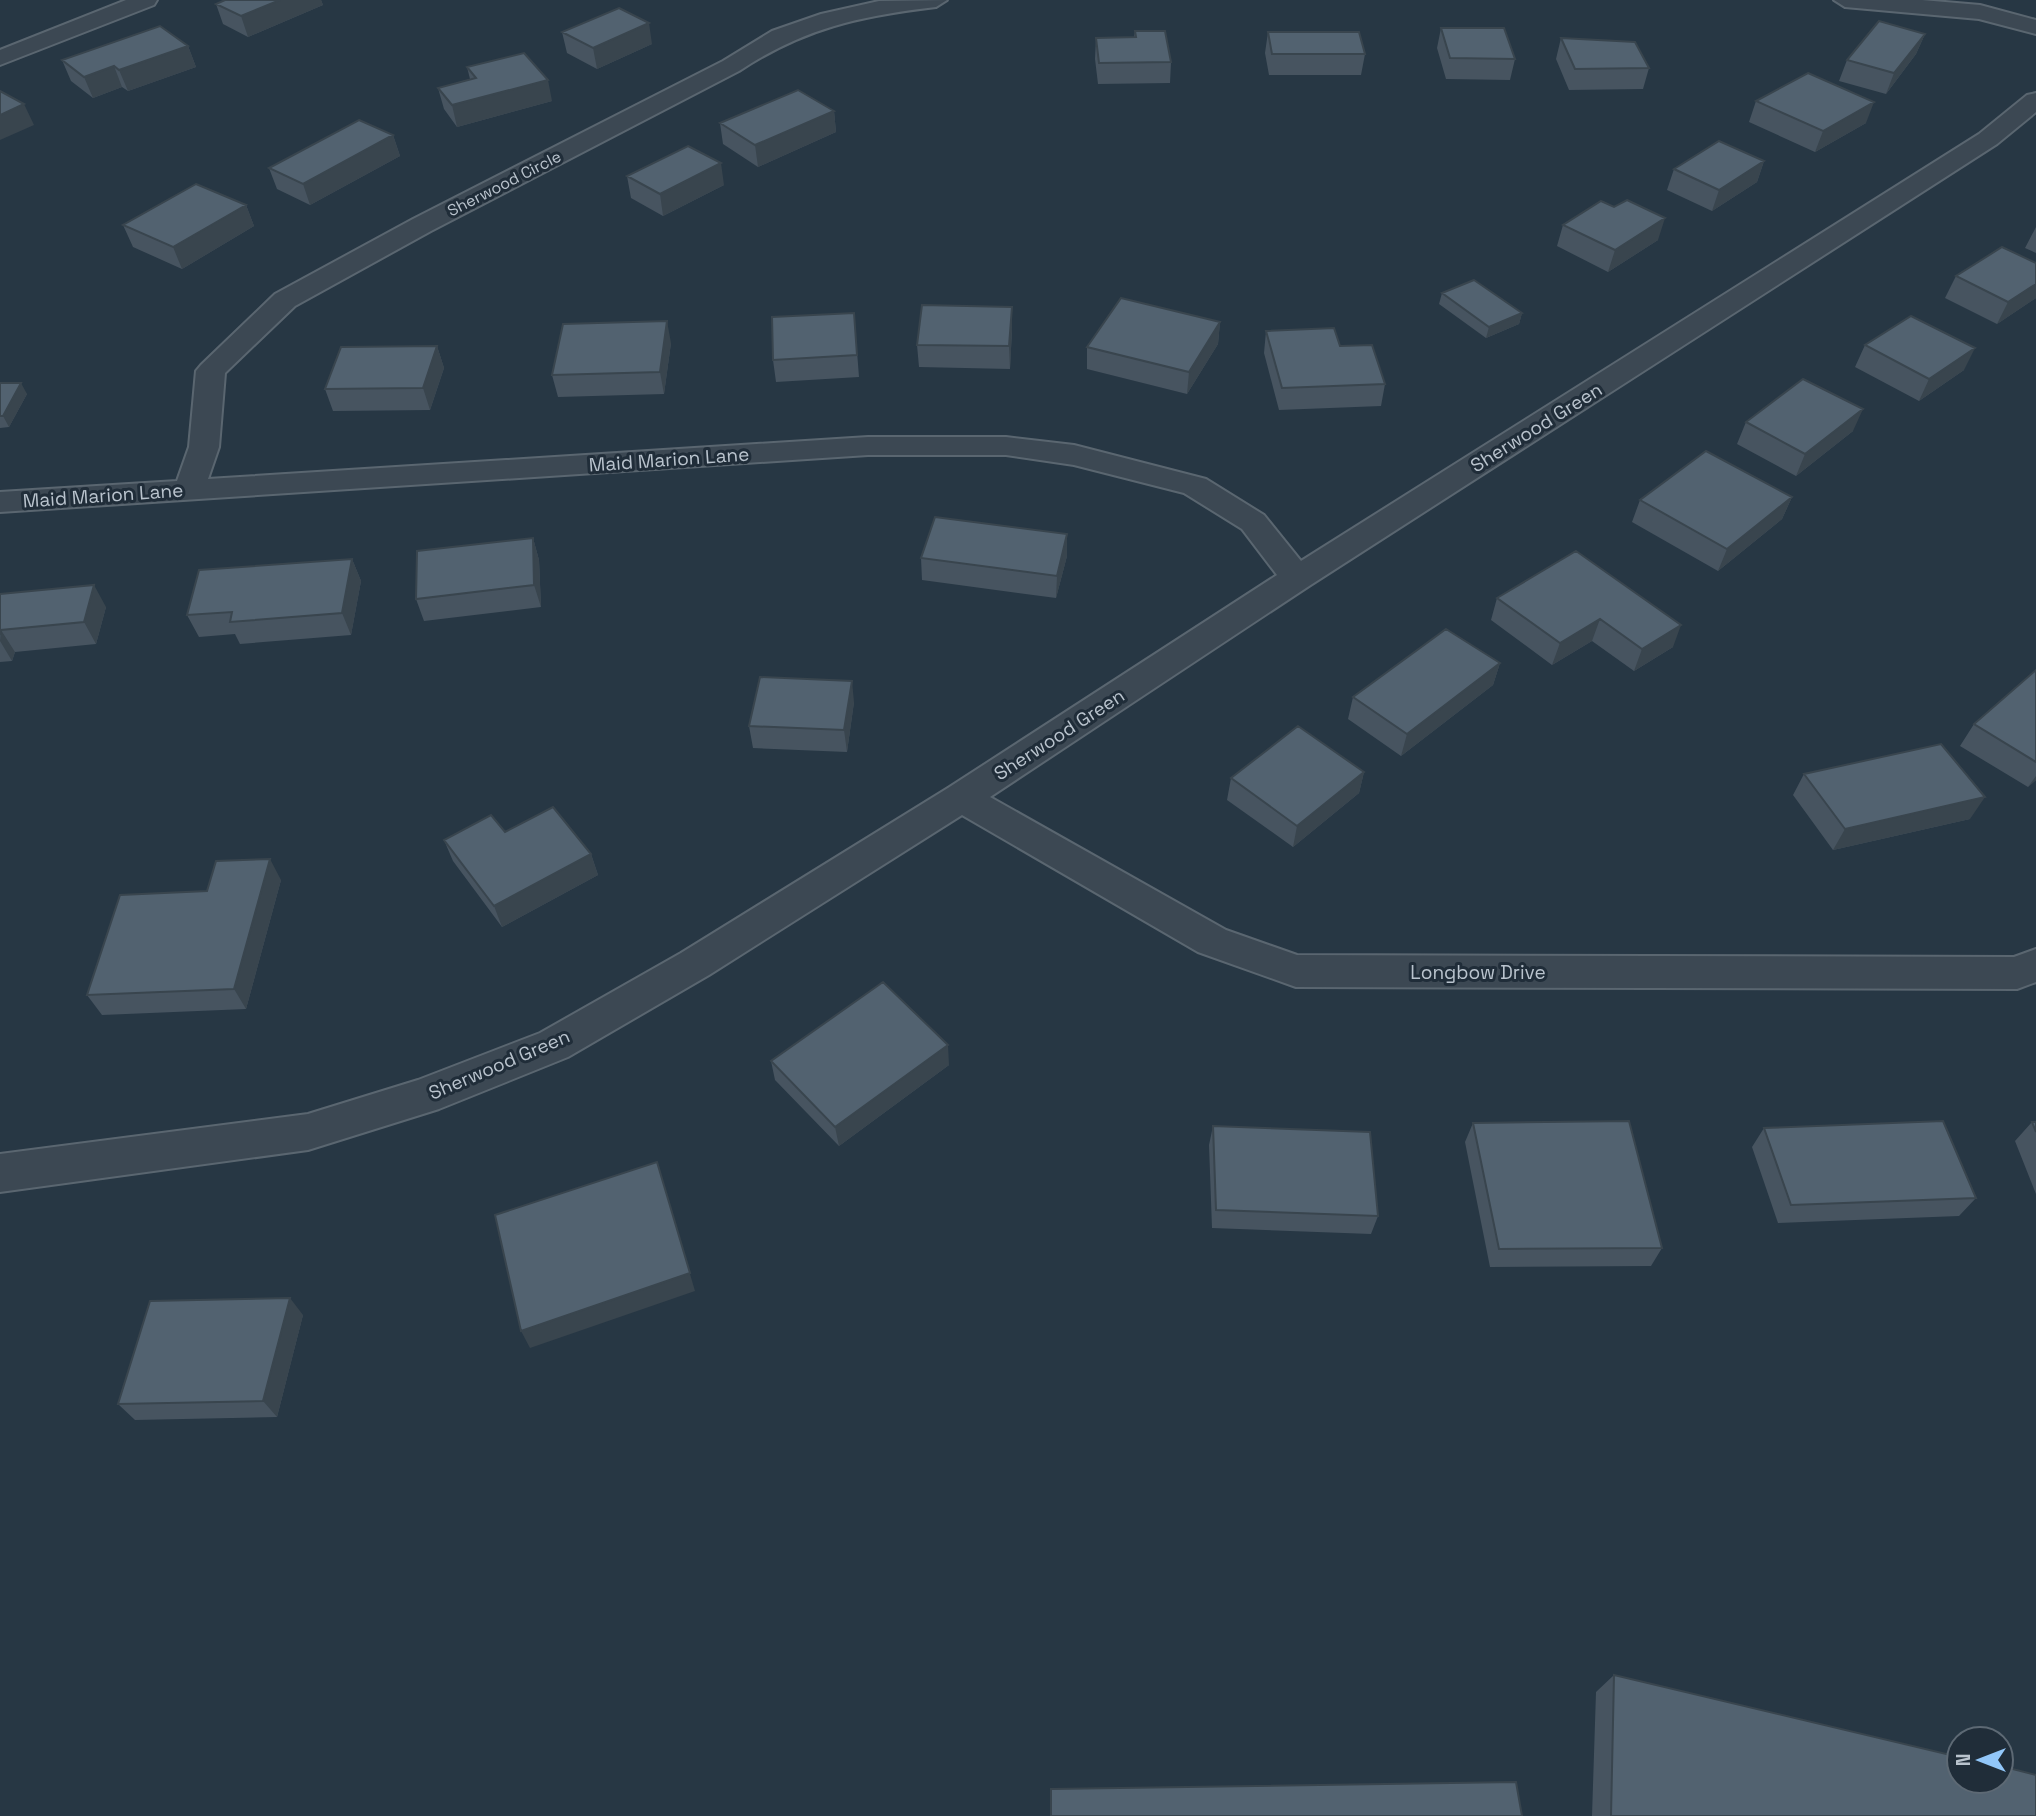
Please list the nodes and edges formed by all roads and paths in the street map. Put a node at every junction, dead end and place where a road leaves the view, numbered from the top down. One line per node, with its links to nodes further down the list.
1 (146, 0): 5 (street)
2 (936, 0): 7 (street, Sherwood Circle)
3 (1845, 0): 4 (street)
4 (2036, 27)
5 (0, 58)
6 (2036, 100): 9 (street, Sherwood Green)
7 (189, 490): 8 (street, Maid Marion Lane); 9 (street, Maid Marion Lane)
8 (0, 502)
9 (1297, 578): 10 (street, Sherwood Green)
10 (961, 798): 11 (street, Longbow Drive); 12 (street, Sherwood Green)
11 (2036, 965)
12 (0, 1173)

